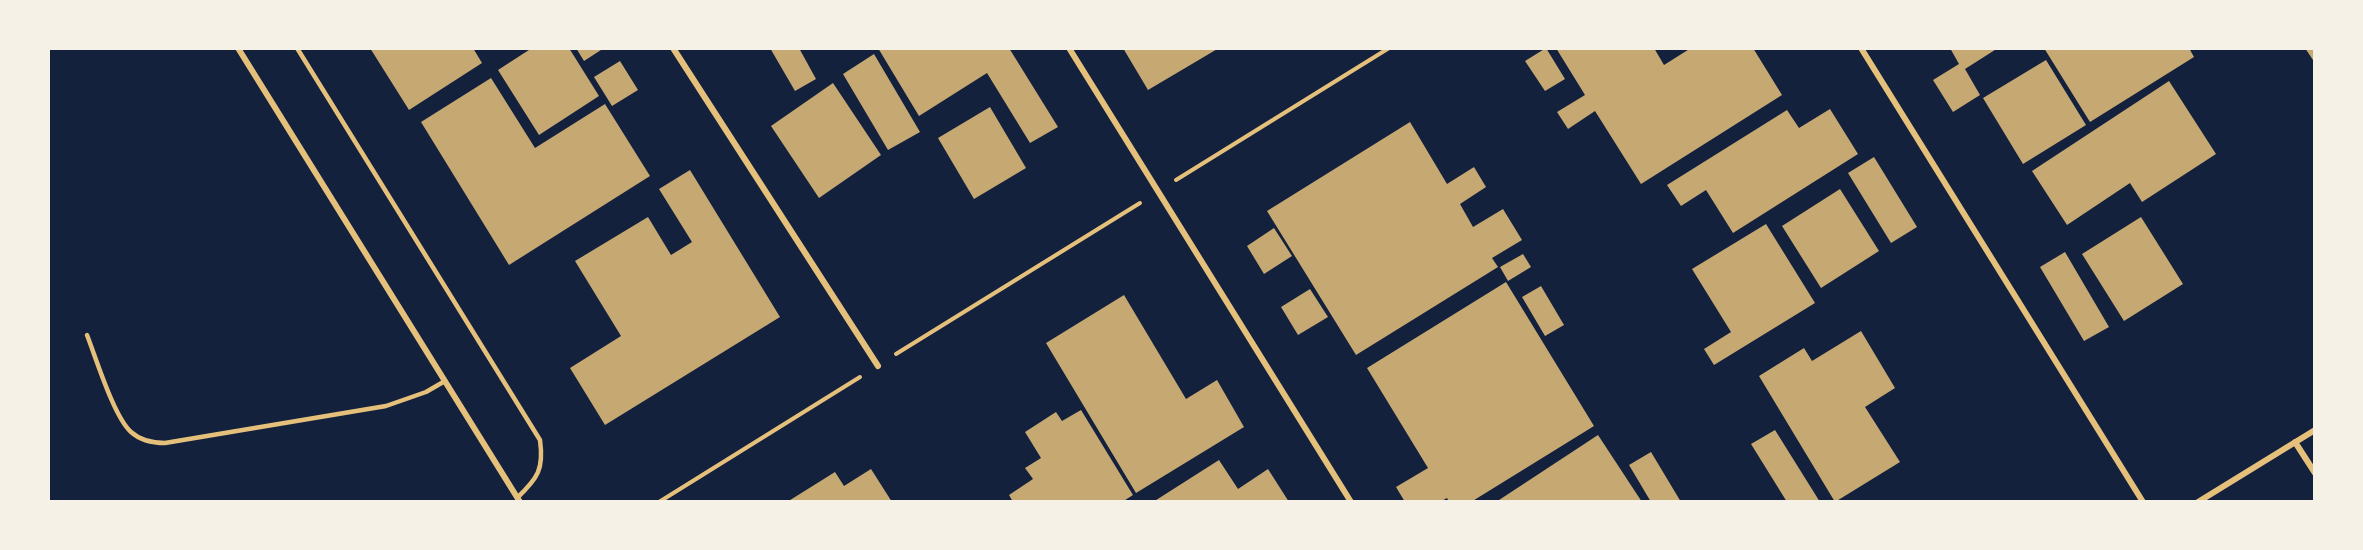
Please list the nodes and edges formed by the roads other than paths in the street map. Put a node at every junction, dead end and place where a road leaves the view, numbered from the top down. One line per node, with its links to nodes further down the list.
1 (238, 48): 8 (street)
2 (297, 48): 12 (lane)
3 (673, 48): 7 (street)
4 (1069, 48): 13 (street)
5 (1861, 48): 14 (street)
6 (87, 335): 8 (lane)
7 (878, 366)
8 (445, 381): 12 (street)
9 (2315, 430): 10 (street)
10 (2295, 442): 11 (street); 15 (street)
11 (2315, 473)
12 (518, 500)
13 (1351, 502)
14 (2143, 502)
15 (2198, 502)

